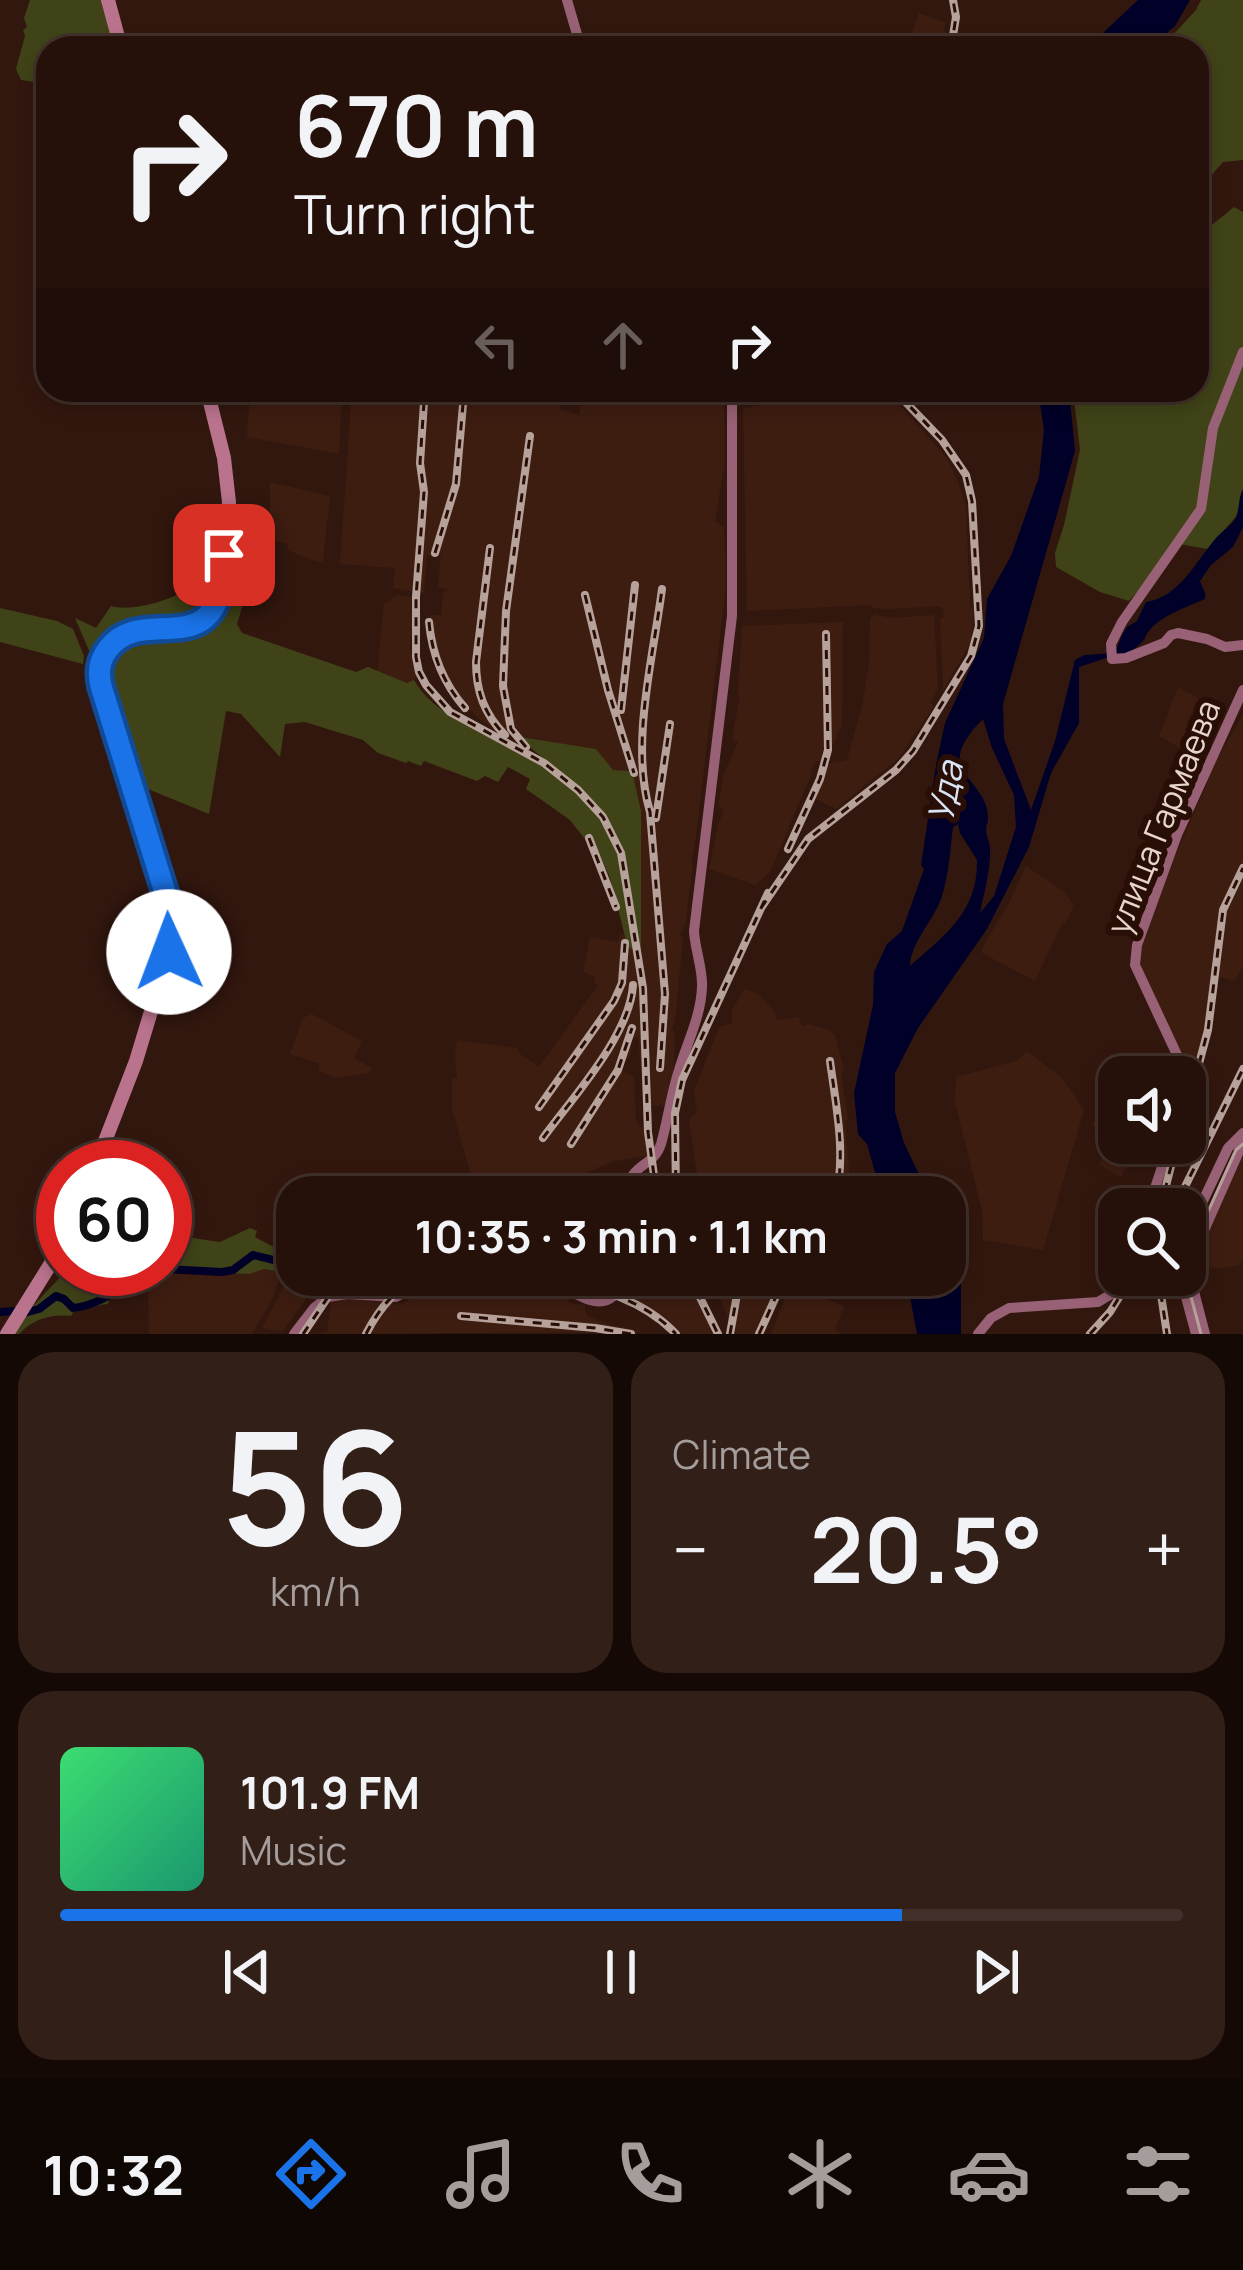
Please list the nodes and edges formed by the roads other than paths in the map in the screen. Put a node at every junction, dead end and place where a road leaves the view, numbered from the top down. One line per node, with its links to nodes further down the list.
1 (108, 0): 3 (main road)
2 (567, 0): 4 (street)
3 (118, 36)
4 (578, 36)
5 (1243, 352): 8 (street)
6 (210, 402): 12 (main road)
7 (732, 402): 13 (street)
8 (1243, 645)
9 (1243, 690): 10 (street, улица Гармаева)
10 (1178, 1056)
11 (1243, 1137): 14 (street); 24 (street)
12 (105, 1140)
13 (631, 1176)
14 (1206, 1195)
15 (36, 1287): 21 (main road)
16 (334, 1296): 22 (street)
17 (581, 1296): 18 (street)
18 (613, 1296)
19 (1108, 1296): 23 (street)
20 (1187, 1296): 24 (street)
21 (7, 1334)
22 (294, 1334)
23 (978, 1334)
24 (1200, 1334)

